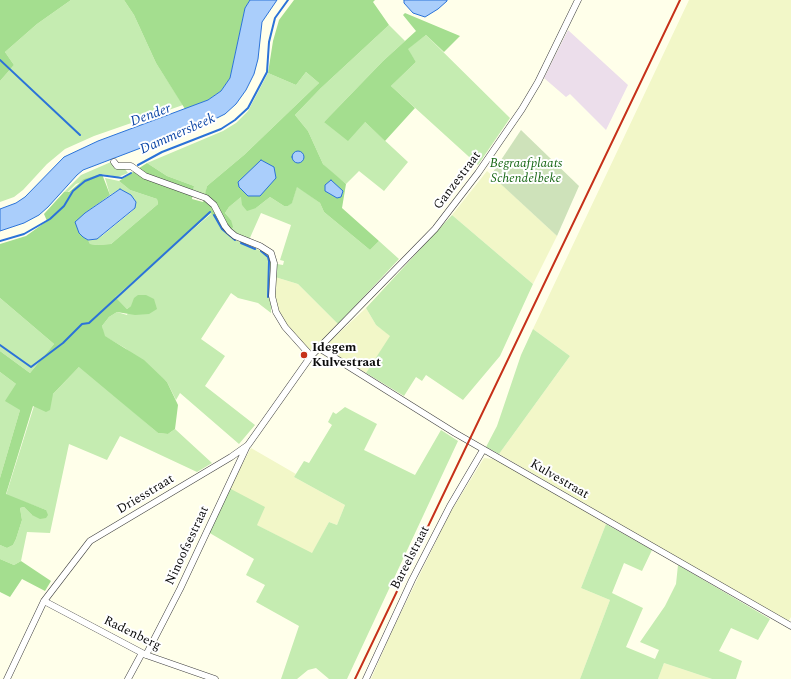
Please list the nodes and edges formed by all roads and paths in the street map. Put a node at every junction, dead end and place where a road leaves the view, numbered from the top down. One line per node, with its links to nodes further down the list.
1 (578, 0): 3 (street, Ganzestraat)
2 (114, 162): 4 (street)
3 (319, 348): 4 (street, Driesstraat); 6 (street, Kulvestraat)
4 (311, 356): 5 (street, Driesstraat)
5 (248, 444): 7 (street, Driesstraat); 9 (street, Ninoofsestraat)
6 (483, 450): 8 (street, Kulvestraat); 13 (street, Bareelstraat)
7 (44, 601): 9 (street, Radenberg); 10 (street, Driesstraat)
8 (791, 626)
9 (144, 654): 11 (street, Ninoofsestraat); 12 (street, Radenberg)
10 (7, 679)
11 (128, 679)
12 (215, 679)
13 (366, 679)

